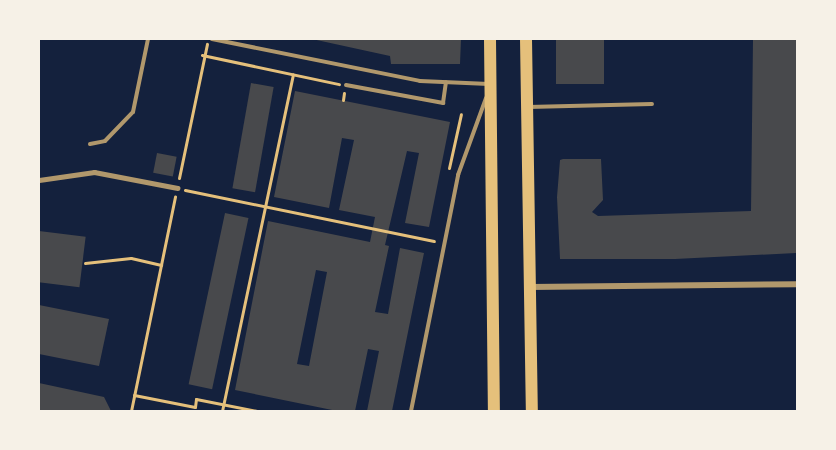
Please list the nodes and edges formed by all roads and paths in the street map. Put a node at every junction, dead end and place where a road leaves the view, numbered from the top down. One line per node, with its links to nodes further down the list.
1 (148, 39): 15 (lane)
2 (210, 39): 6 (lane); 7 (path)
3 (248, 39): 6 (lane)
4 (490, 39): 10 (main road)
5 (526, 39): 14 (main road)
6 (247, 47): 9 (lane)
7 (202, 55): 8 (path); 17 (path)
8 (293, 74): 11 (path); 18 (path)
9 (446, 82): 10 (lane); 11 (lane)
10 (491, 84): 29 (lane); 30 (main road)
11 (346, 85): 12 (path)
12 (343, 100)
13 (652, 104): 14 (lane)
14 (527, 106): 23 (main road)
15 (90, 144)
16 (39, 180): 17 (street)
17 (177, 188): 18 (path); 21 (path)
18 (265, 208): 19 (path); 25 (path)
19 (434, 241)
20 (85, 263): 21 (path)
21 (161, 265): 24 (path)
22 (797, 284): 23 (street)
23 (530, 287): 31 (main road)
24 (135, 394): 25 (path); 26 (path)
25 (224, 404): 27 (path); 28 (path)
26 (131, 411)
27 (222, 411)
28 (257, 411)
29 (411, 411)
30 (494, 411)
31 (532, 411)

